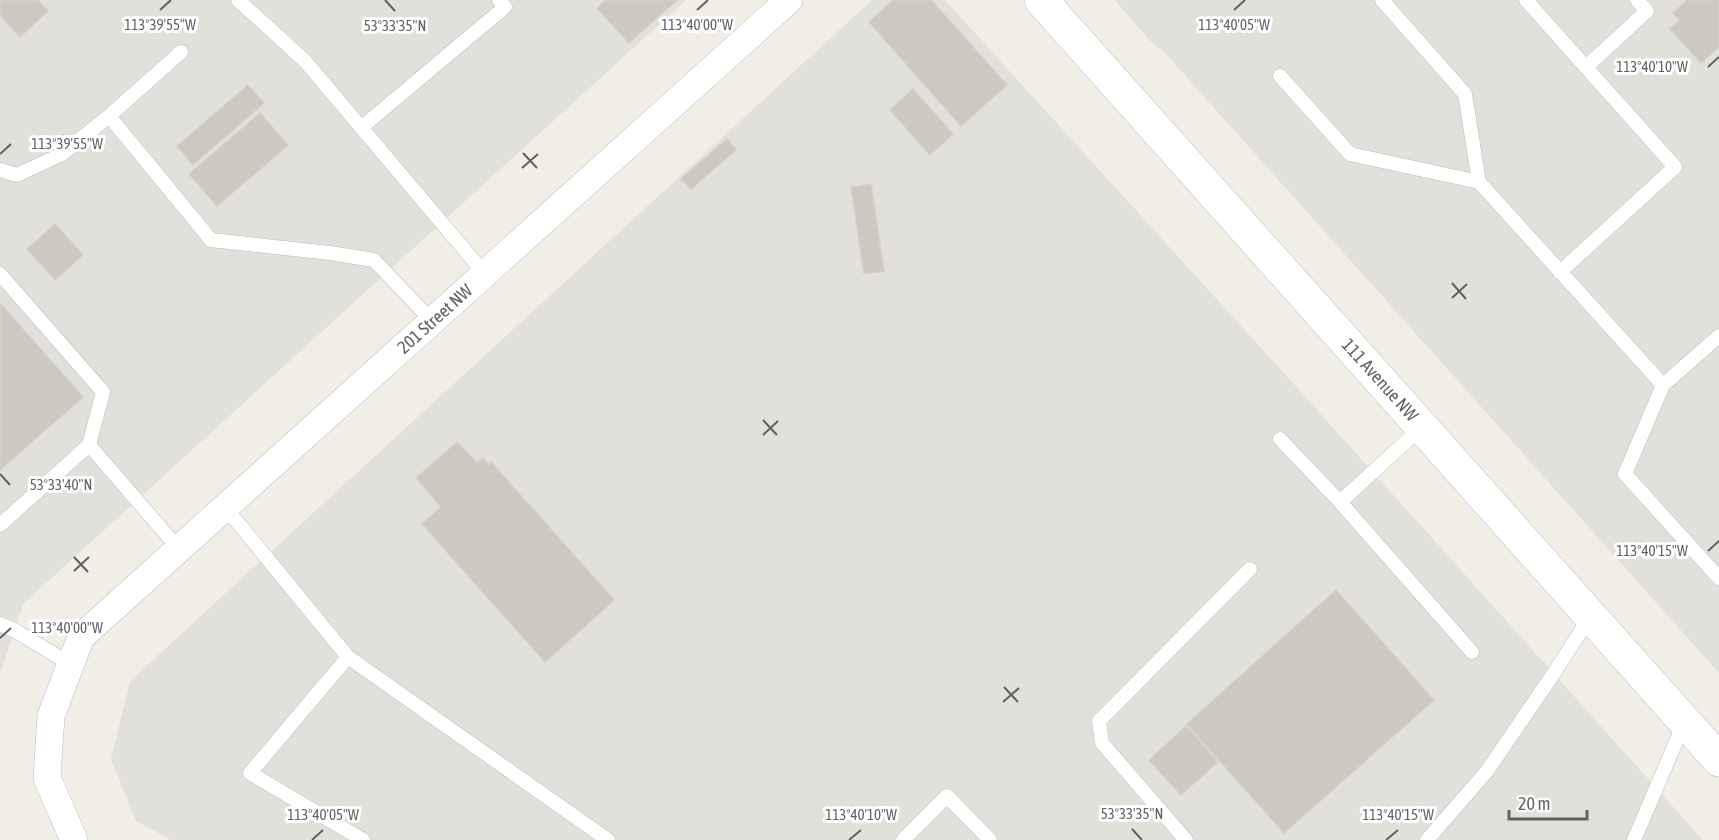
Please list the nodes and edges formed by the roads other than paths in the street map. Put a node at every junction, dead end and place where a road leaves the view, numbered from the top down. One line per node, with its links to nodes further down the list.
1 (238, 0): 12 (lane)
2 (499, 0): 12 (lane)
3 (789, 0): 17 (street, 201 Street NW)
4 (1041, 0): 21 (street, 111 Avenue NW)
5 (1382, 0): 14 (lane)
6 (1526, 0): 9 (lane)
7 (1637, 0): 9 (lane)
8 (181, 52): 11 (lane)
9 (1586, 67): 15 (lane)
10 (1280, 76): 14 (lane)
11 (109, 116): 13 (lane); 18 (lane)
12 (362, 127): 17 (lane)
13 (0, 170)
14 (1479, 182): 15 (lane)
15 (1560, 272): 20 (lane)
16 (0, 274): 23 (lane)
17 (485, 274): 18 (street, 201 Street NW)
18 (432, 321): 25 (street, 201 Street NW)
19 (1719, 336): 20 (lane)
20 (1663, 385): 29 (lane)
21 (1422, 427): 24 (lane); 30 (street, 111 Avenue NW)
22 (1280, 439): 24 (lane)
23 (89, 445): 26 (lane); 27 (lane)
24 (1340, 502): 32 (lane)
25 (225, 507): 27 (street, 201 Street NW); 33 (lane)
26 (0, 525)
27 (179, 549): 34 (street, 201 Street NW)
28 (1250, 569): 42 (lane)
29 (1719, 578)
30 (1591, 616): 35 (street, 111 Avenue NW); 43 (lane)
31 (0, 624): 34 (lane)
32 (1472, 652)
33 (348, 657): 38 (lane); 39 (lane)
34 (70, 664): 37 (street)
35 (1685, 721): 36 (street, 111 Avenue NW); 44 (lane)
36 (1716, 752)
37 (74, 840)
38 (363, 840)
39 (609, 840)
40 (903, 840): 41 (lane)
41 (990, 840)
42 (1186, 840)
43 (1426, 840)
44 (1634, 840)

